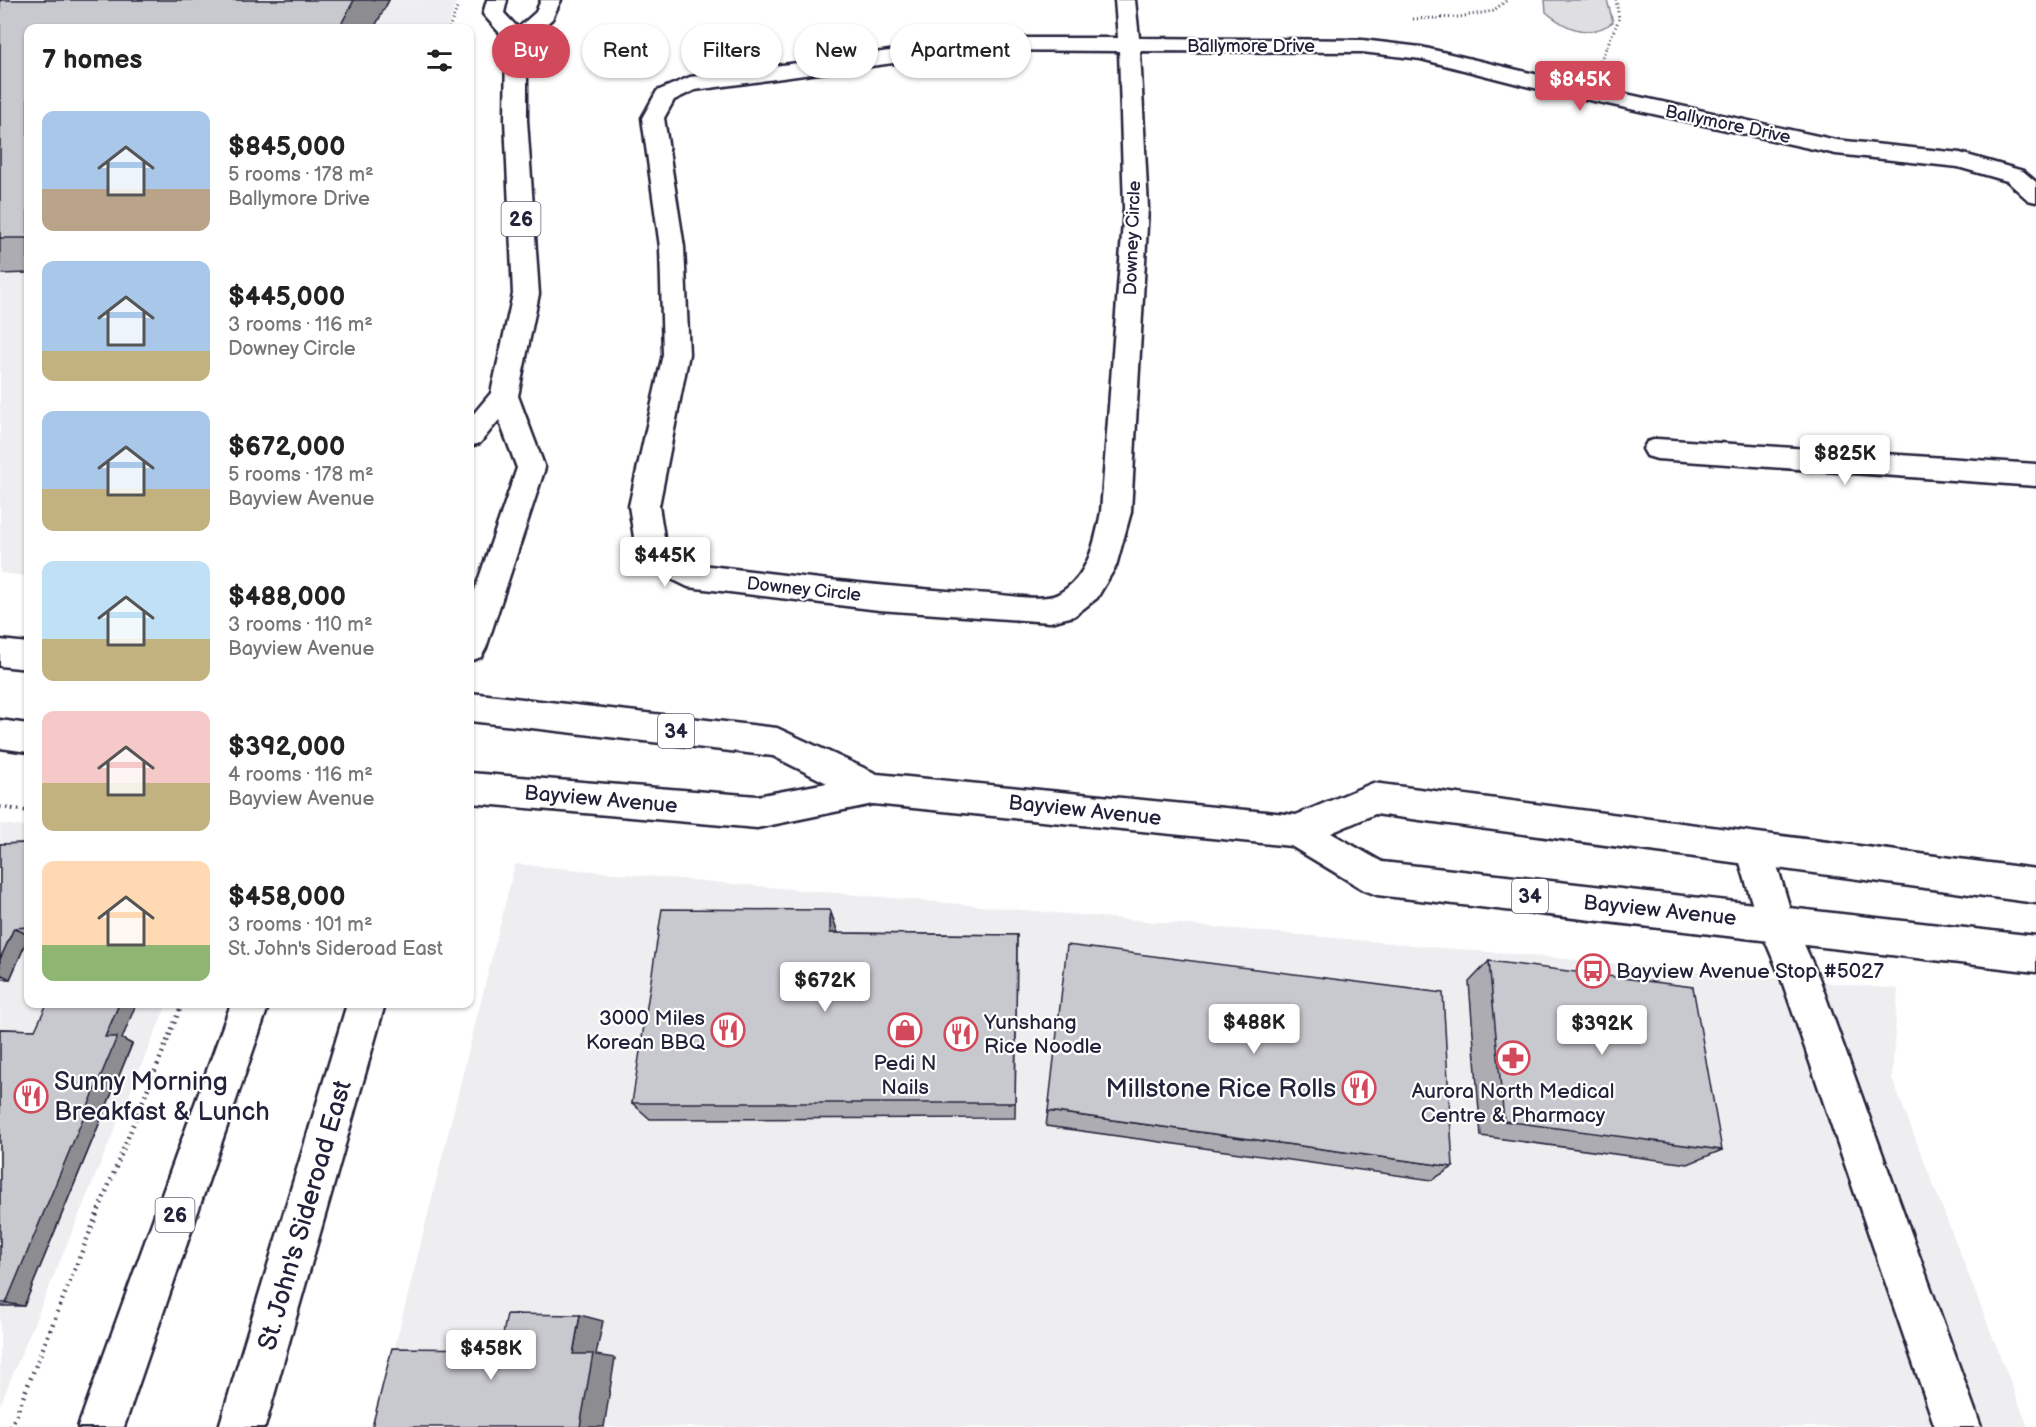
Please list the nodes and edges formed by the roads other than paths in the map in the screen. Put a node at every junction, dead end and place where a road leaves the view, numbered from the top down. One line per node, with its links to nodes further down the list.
1 (497, 0): 4 (street)
2 (551, 0): 5 (street)
3 (1125, 0): 6 (street, Downey Circle)
4 (503, 24)
5 (534, 24)
6 (1128, 45): 6 (street, Downey Circle); 8 (street, Ballymore Drive)
7 (517, 78): 9 (street, 26)
8 (2036, 195)
9 (504, 396): 10 (street, 26); 13 (street)
10 (474, 431)
11 (1657, 449): 12 (street)
12 (2036, 475)
13 (474, 636)
14 (0, 653): 15 (street)
15 (24, 656)
16 (474, 707): 20 (street, Bayview Avenue / 34)
17 (0, 734): 18 (street)
18 (24, 737)
19 (474, 788): 20 (street, Bayview Avenue / 34)
20 (873, 789): 21 (street, Bayview Avenue / 34)
21 (1297, 831): 22 (street, Bayview Avenue / 34); 24 (street, Bayview Avenue / 34)
22 (1754, 849): 23 (street, Bayview Avenue / 34); 24 (street)
23 (2036, 886)
24 (1776, 923): 25 (street, Bayview Avenue / 34); 30 (street)
25 (2036, 954)
26 (249, 1008): 28 (street, 26)
27 (365, 1008): 29 (street, St. John's Sideroad East)
28 (101, 1427)
29 (242, 1427)
30 (1958, 1427)

